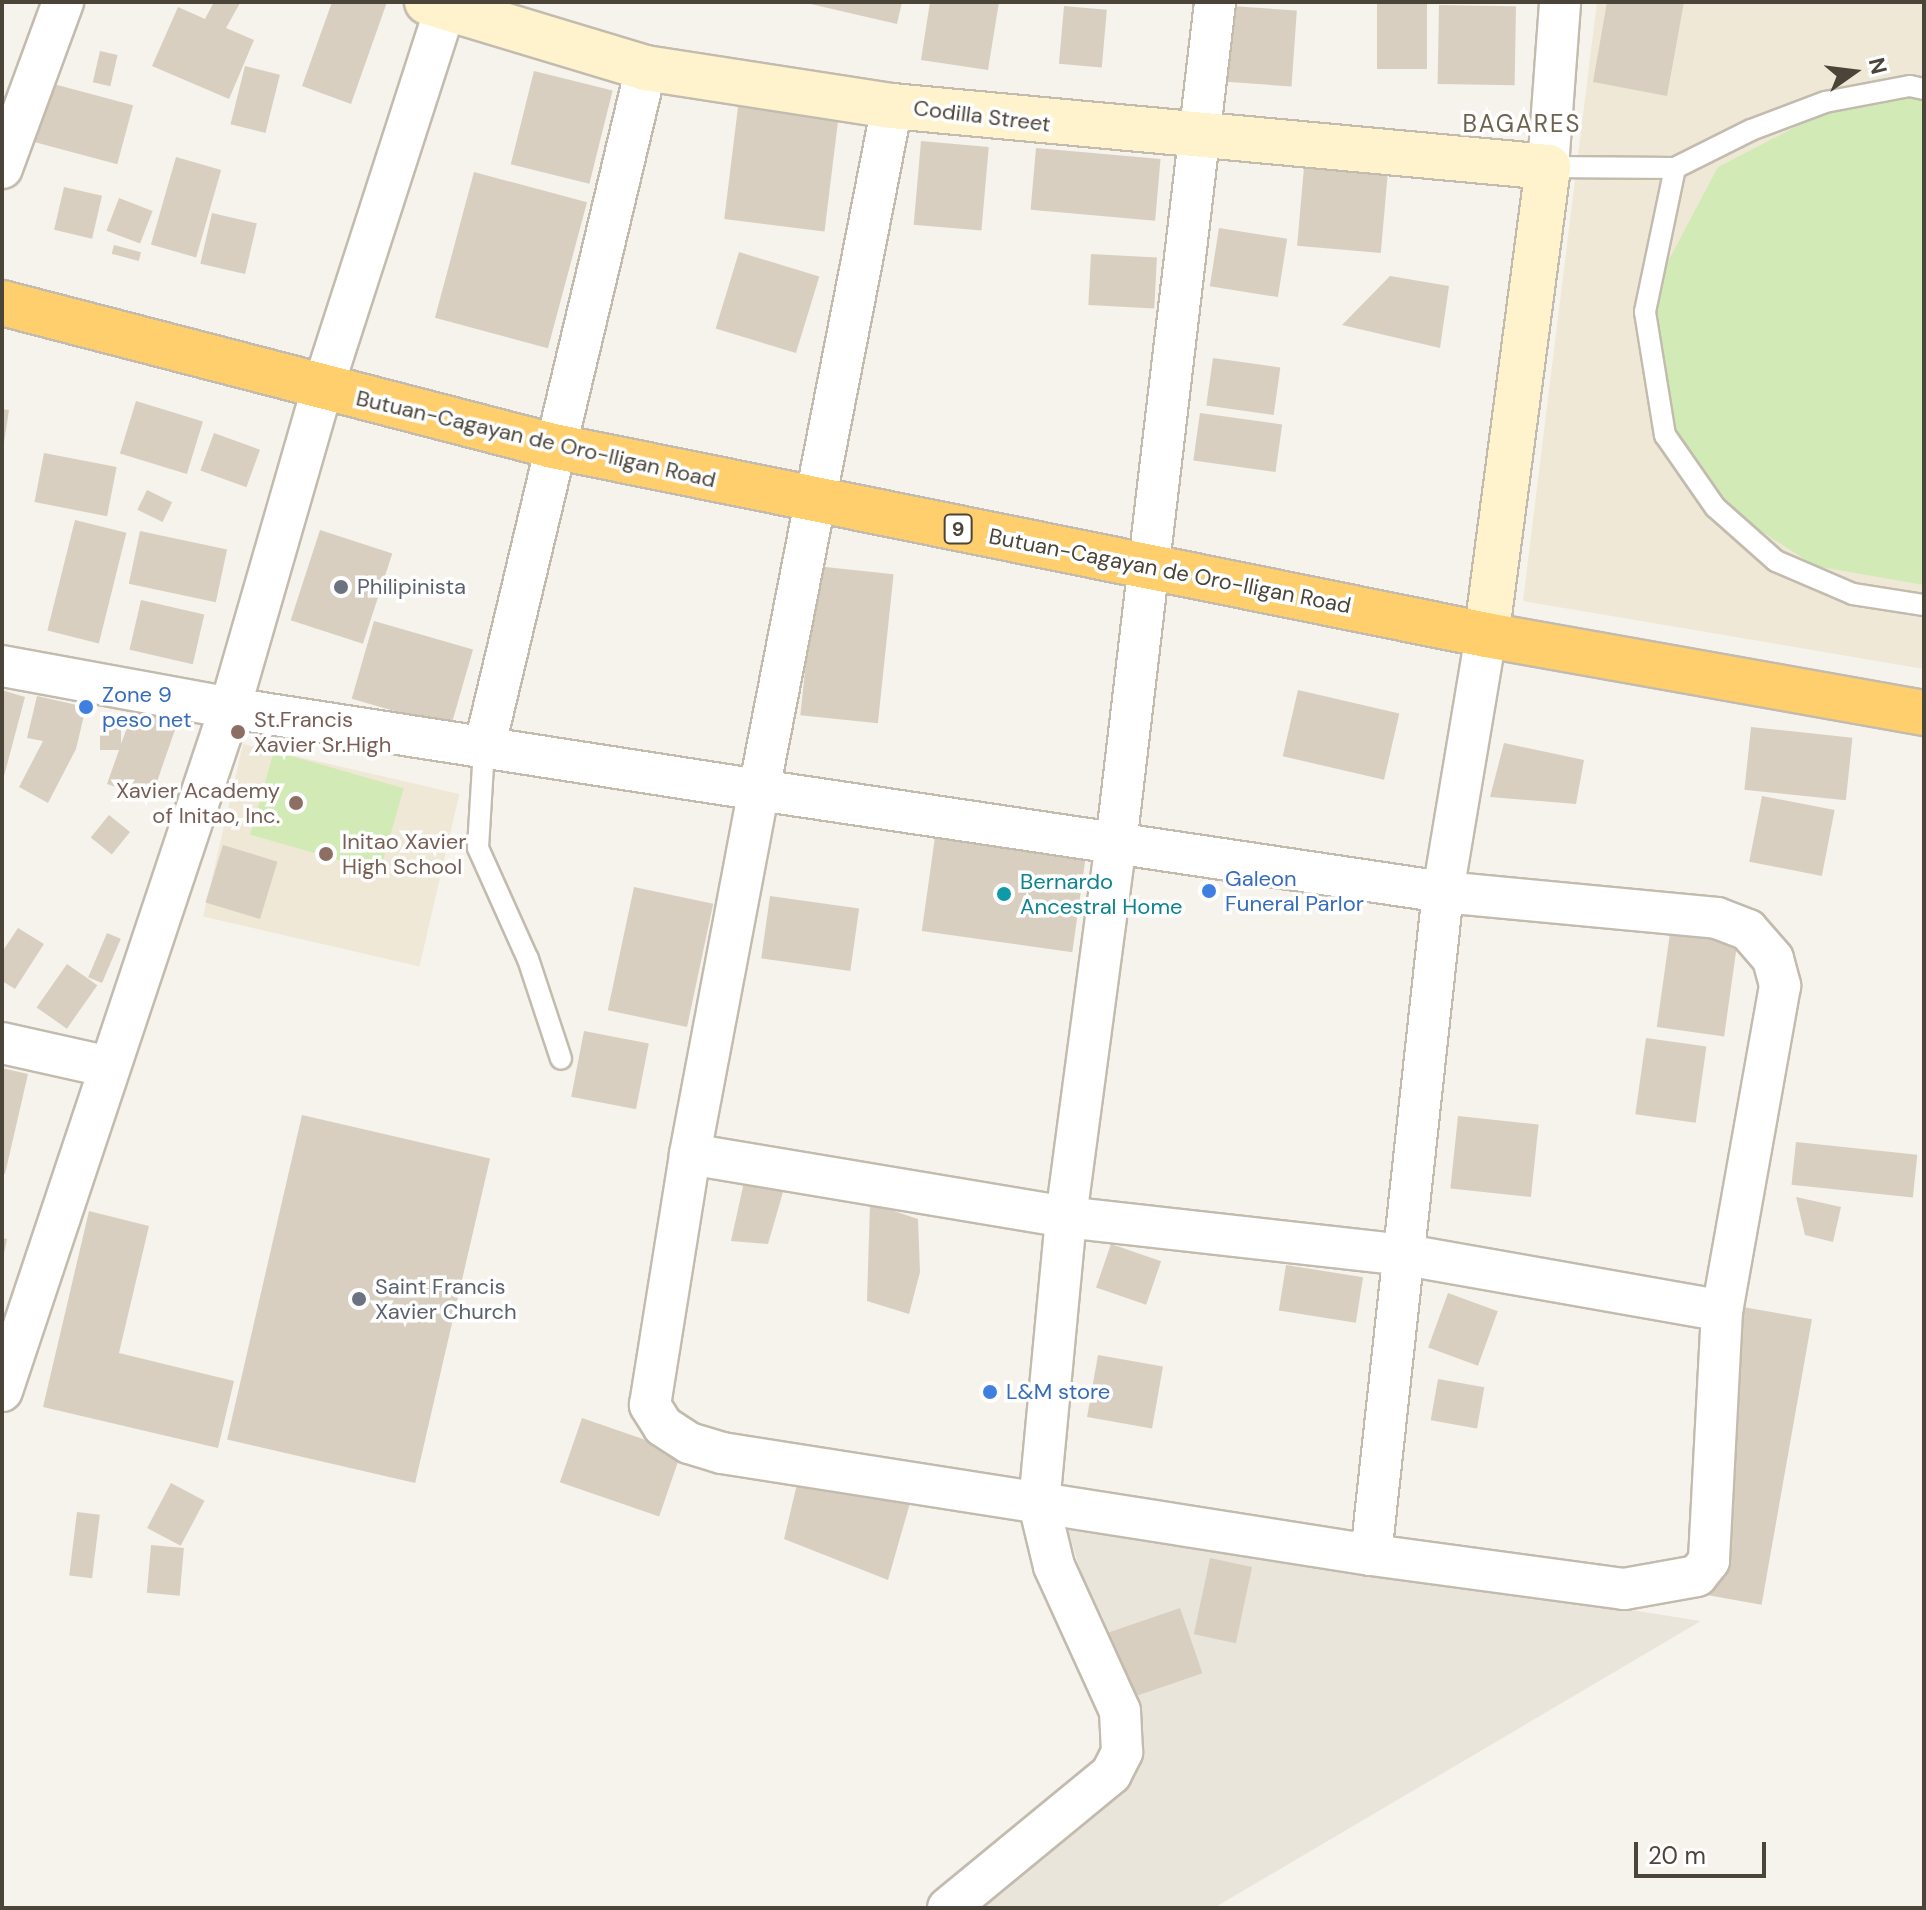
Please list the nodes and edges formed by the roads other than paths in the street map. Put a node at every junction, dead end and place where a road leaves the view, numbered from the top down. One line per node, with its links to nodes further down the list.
1 (63, 2): 10 (street)
2 (1215, 2): 8 (street)
3 (1560, 2): 9 (street)
4 (439, 5): 5 (street, Codilla Street); 13 (street)
5 (646, 68): 7 (street, Codilla Street); 14 (street)
6 (1924, 89): 11 (lane)
7 (892, 106): 8 (street, Codilla Street); 15 (street)
8 (1201, 137): 9 (street, Codilla Street); 16 (street)
9 (1548, 167): 11 (lane); 18 (street)
10 (2, 168)
11 (1675, 168): 17 (lane)
12 (2, 303): 13 (highway, Butuan-Cagayan de Oro-Iligan Road / 9)
13 (322, 390): 14 (highway, Butuan-Cagayan de Oro-Iligan Road / 9); 20 (street)
14 (553, 446): 15 (highway, Butuan-Cagayan de Oro-Iligan Road / 9); 22 (street)
15 (816, 501): 16 (highway, Butuan-Cagayan de Oro-Iligan Road / 9); 23 (street)
16 (1147, 568): 18 (highway, Butuan-Cagayan de Oro-Iligan Road / 9); 24 (street)
17 (1924, 605)
18 (1486, 635): 21 (highway, Butuan-Cagayan de Oro-Iligan Road / 9); 25 (street)
19 (2, 666): 20 (street)
20 (230, 708): 22 (street); 28 (street)
21 (1924, 713)
22 (484, 749): 23 (street); 27 (lane)
23 (759, 790): 24 (street); 29 (street)
24 (1116, 844): 25 (street); 30 (street)
25 (1443, 892): 31 (street); 32 (street)
26 (2, 1043): 28 (street)
27 (561, 1059)
28 (109, 1067): 33 (street)
29 (690, 1154): 30 (street); 34 (street)
30 (1066, 1217): 31 (street); 34 (street)
31 (1406, 1255): 32 (street); 35 (street)
32 (1722, 1311): 35 (street)
33 (2, 1391)
34 (1039, 1504): 35 (street); 36 (street)
35 (1371, 1555)
36 (948, 1908)

